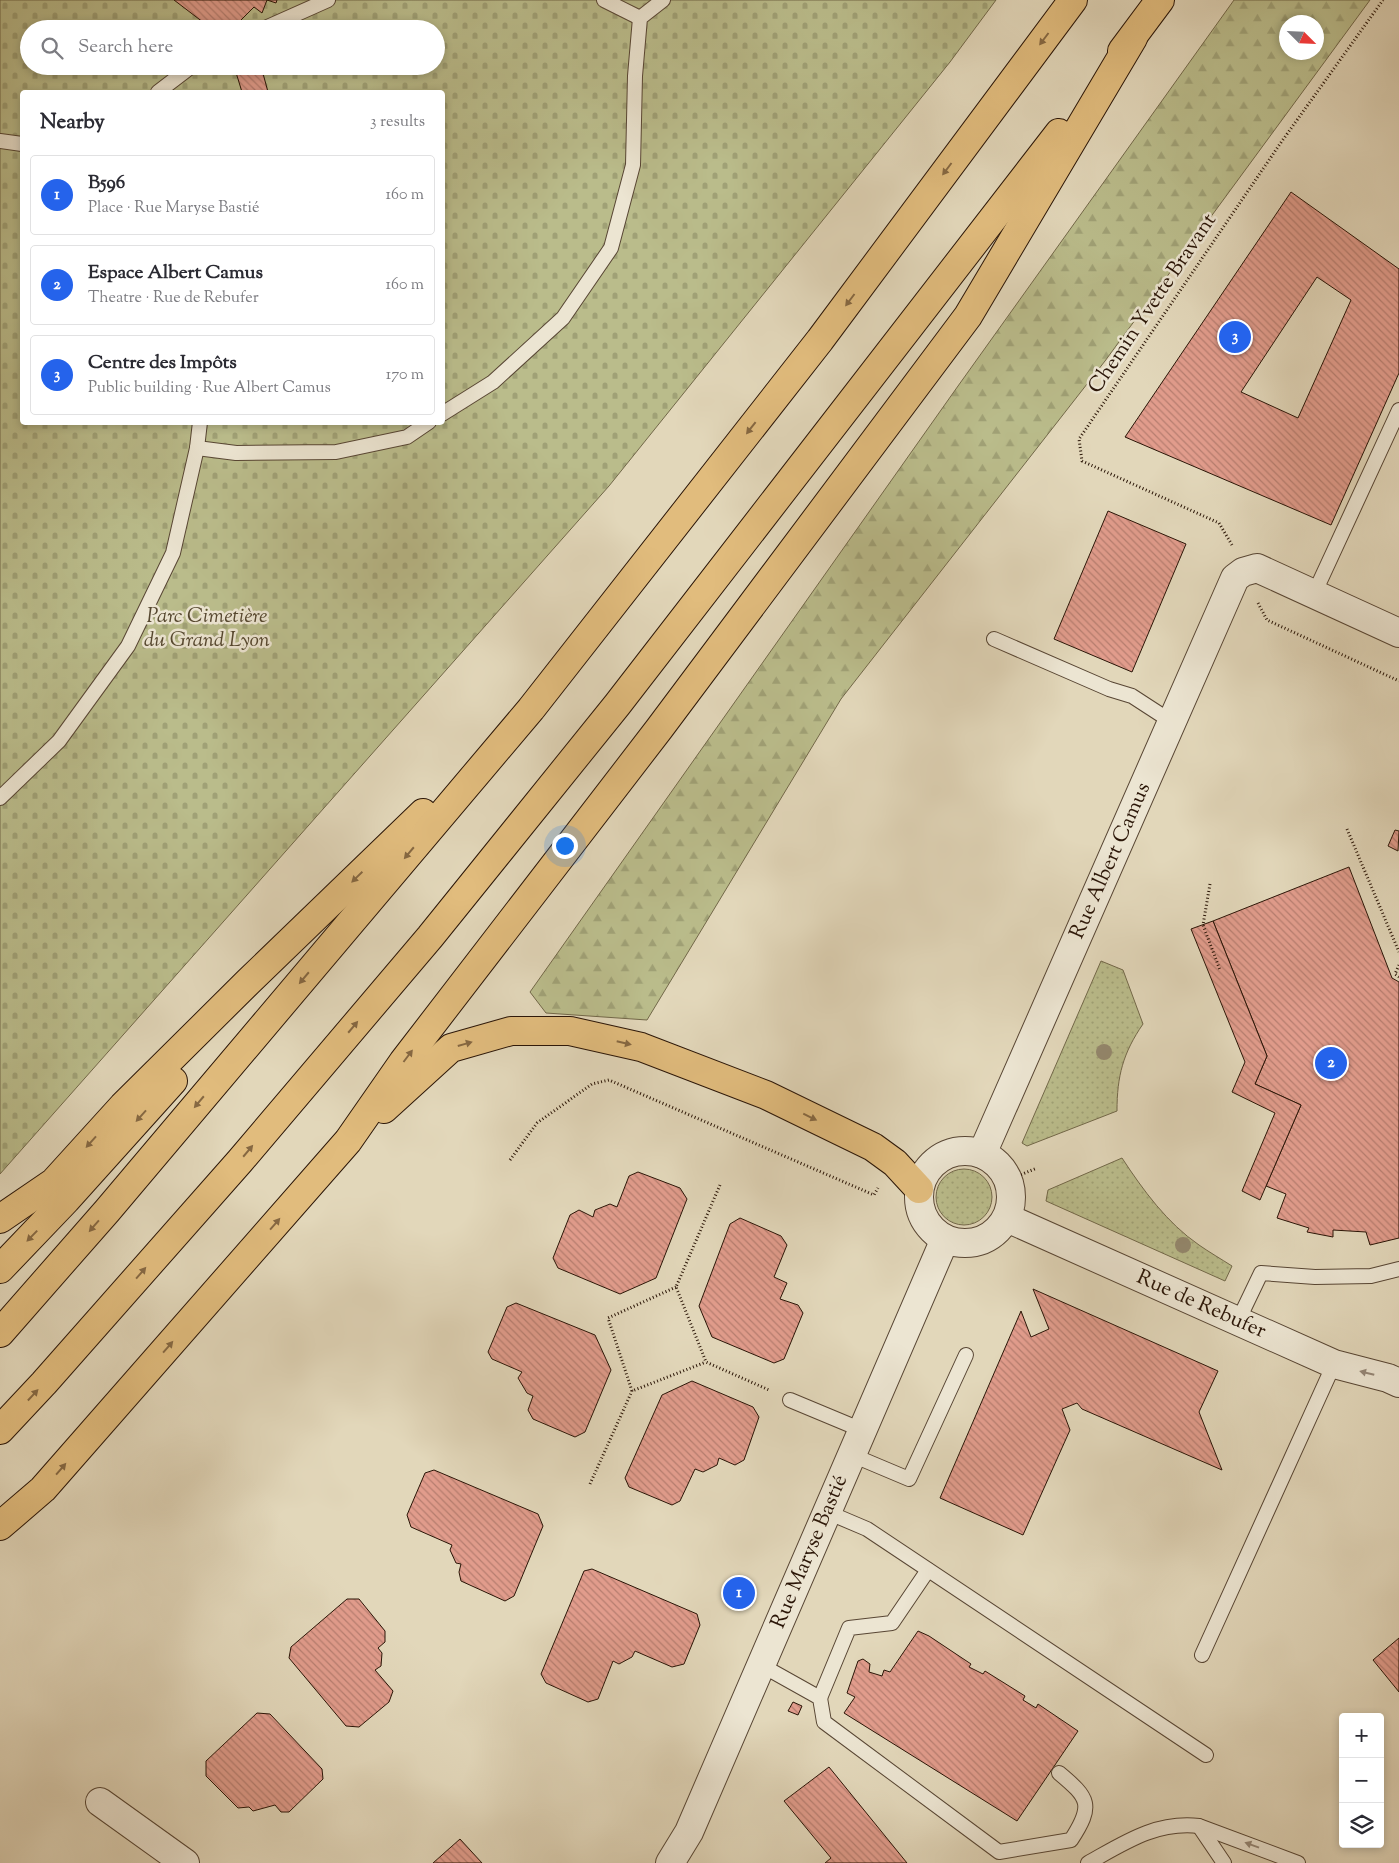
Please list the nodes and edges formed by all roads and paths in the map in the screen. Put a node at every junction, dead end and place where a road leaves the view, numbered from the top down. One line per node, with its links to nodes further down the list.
1 (328, 0): 8 (lane)
2 (604, 0): 7 (lane)
3 (663, 0): 7 (lane)
4 (1073, 0): 24 (highway, one-way to 24)
5 (1160, 0): 9 (highway)
6 (1383, 0): 19 (path, Chemin Yvette Bravant)
7 (640, 18): 15 (lane)
8 (283, 20)
9 (1133, 38): 34 (highway, one-way to 9); 56 (highway, one-way to 9)
10 (180, 75): 11 (lane)
11 (161, 90)
12 (0, 141): 13 (lane)
13 (20, 144)
14 (1399, 410): 20 (lane)
15 (445, 412)
16 (200, 425): 18 (lane)
17 (425, 425): 18 (lane)
18 (197, 448): 26 (lane)
19 (1243, 572): 20 (street); 23 (path); 25 (street, Rue Albert Camus)
20 (1314, 594): 21 (street)
21 (1399, 633)
22 (994, 639): 25 (lane)
23 (1399, 681)
24 (530, 709): 33 (highway, one-way to 33); 49 (highway, one-way to 49)
25 (1172, 722): 35 (street, Rue Albert Camus)
26 (0, 798)
27 (1347, 829): 29 (path)
28 (1210, 884): 31 (path)
29 (1399, 952)
30 (1399, 965): 32 (path)
31 (1220, 970)
32 (1399, 977)
33 (248, 982): 43 (highway, one-way to 43); 45 (highway, one-way to 45)
34 (348, 1141): 37 (highway, one-way to 37); 60 (highway, one-way to 34)
35 (982, 1154): 39 (street); 41 (street)
36 (510, 1160): 37 (path)
37 (895, 1162): 41 (highway)
38 (1037, 1168): 39 (path)
39 (1008, 1180): 42 (street)
40 (720, 1185): 47 (path)
41 (919, 1189): 44 (street)
42 (1007, 1218): 44 (street); 48 (street, Rue de Rebufer)
43 (0, 1219)
44 (945, 1239): 57 (street, Rue Maryse Bastié)
45 (0, 1269)
46 (1399, 1269): 48 (lane)
47 (676, 1287): 51 (path); 54 (path)
48 (1238, 1321): 52 (street, Rue de Rebufer)
49 (0, 1333)
50 (966, 1355): 58 (lane)
51 (706, 1362): 54 (path); 55 (path)
52 (1334, 1364): 53 (street, Rue de Rebufer, one-way to 52); 65 (lane)
53 (1399, 1383)
54 (632, 1391): 59 (path)
55 (790, 1400): 57 (lane)
56 (0, 1430)
57 (862, 1430): 58 (street, Rue Maryse Bastié)
58 (852, 1455): 61 (street, Rue Maryse Bastié)
59 (590, 1484)
60 (43, 1489): 62 (highway); 63 (highway)
61 (827, 1512): 64 (lane); 66 (street, Rue Maryse Bastié)
62 (0, 1526)
63 (0, 1548)
64 (928, 1570): 67 (lane); 68 (lane)
65 (1202, 1655)
66 (761, 1665): 67 (lane); 73 (street, Rue Maryse Bastié)
67 (820, 1698): 69 (lane)
68 (1206, 1755)
69 (1059, 1773)
70 (100, 1802): 72 (street)
71 (1199, 1826): 74 (lane); 75 (lane); 76 (lane, one-way to 71)
72 (185, 1863)
73 (670, 1863)
74 (1088, 1863)
75 (1224, 1863)
76 (1298, 1863)

